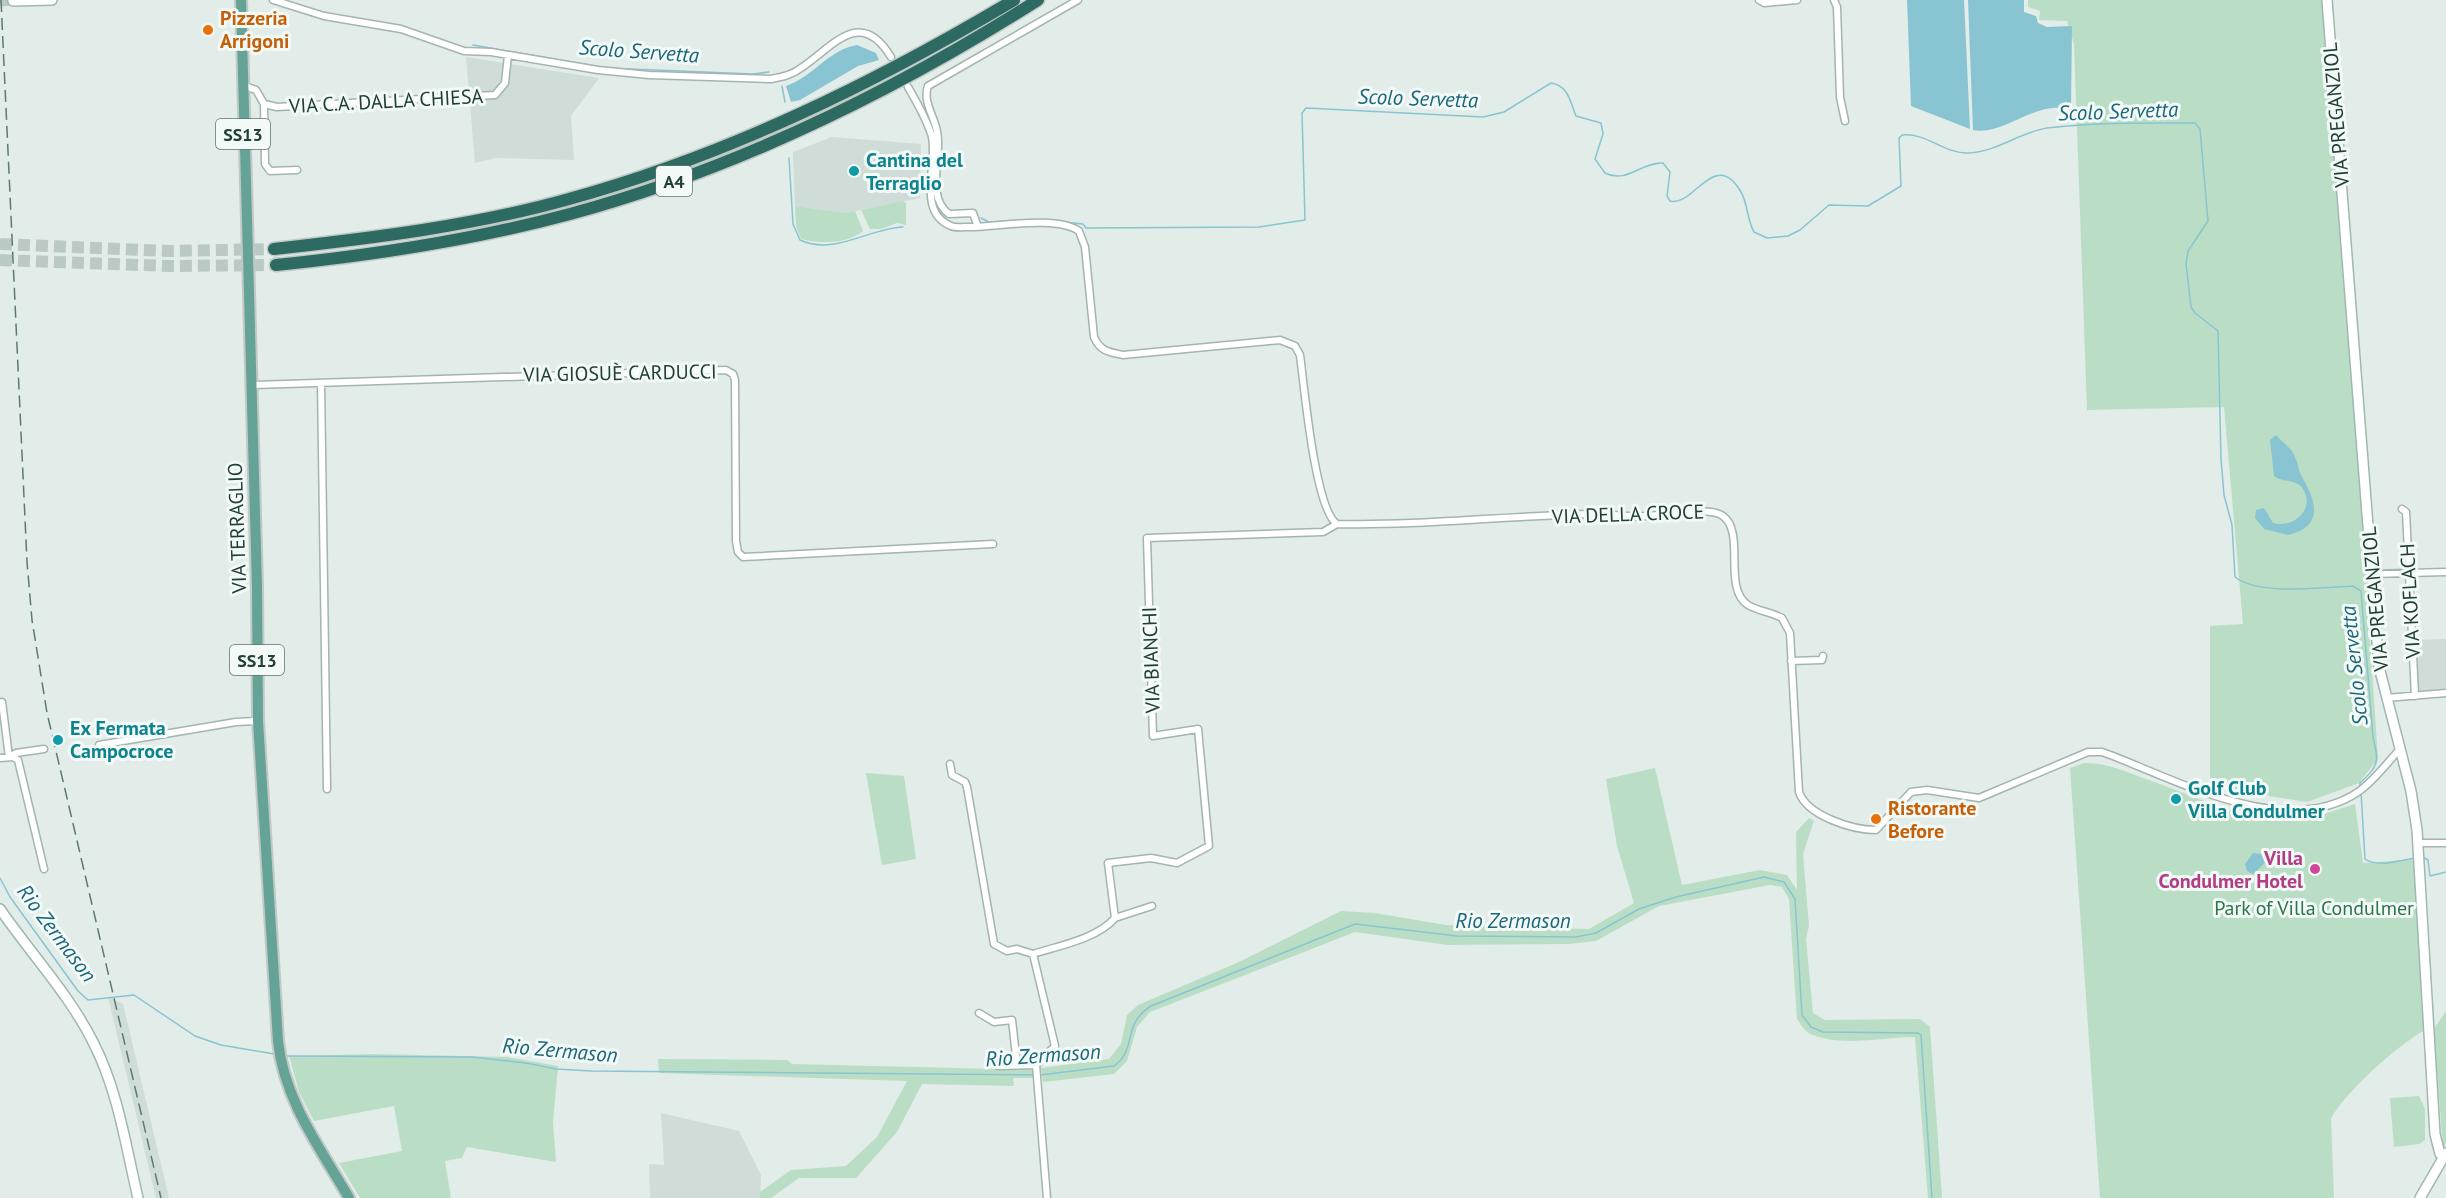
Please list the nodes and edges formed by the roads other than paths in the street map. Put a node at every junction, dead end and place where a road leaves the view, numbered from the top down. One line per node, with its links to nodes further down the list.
1 (52, 0): 11 (street)
2 (241, 0): 14 (main road, VIA TERRAGLIO / SS13)
3 (273, 0): 12 (street)
4 (1014, 0): 22 (highway, A4)
5 (1038, 0): 23 (highway, A4)
6 (1078, 0): 21 (street)
7 (1759, 0): 8 (street)
8 (1797, 0)
9 (1834, 0): 17 (street)
10 (2326, 0): 31 (street, VIA PREGANZIOL)
11 (13, 1)
12 (508, 55): 13 (street); 16 (street, VIA C.A. DALLA CHIESA)
13 (891, 57)
14 (242, 85): 16 (street, VIA C.A. DALLA CHIESA); 19 (main road, VIA TERRAGLIO / SS13)
15 (908, 87): 21 (street)
16 (264, 104): 18 (street)
17 (1845, 121)
18 (263, 142): 19 (street); 20 (street)
19 (243, 143): 25 (main road, VIA TERRAGLIO / SS13)
20 (297, 170)
21 (978, 227): 27 (street)
22 (274, 249)
23 (276, 265)
24 (321, 382): 25 (street, VIA GIOSUÈ CARDUCCI); 28 (street, VIA GIOSUÈ CARDUCCI); 45 (street)
25 (250, 385): 38 (main road, VIA TERRAGLIO / SS13)
26 (2402, 509): 30 (street, VIA KOFLACH)
27 (1337, 524): 33 (street, VIA DELLA CROCE); 51 (street, VIA BIANCHI)
28 (993, 544)
29 (2446, 572): 30 (street)
30 (2409, 573): 31 (street); 35 (street, VIA KOFLACH)
31 (2372, 574): 37 (street, VIA PREGANZIOL)
32 (1823, 656): 33 (street)
33 (1791, 661): 41 (street, VIA DELLA CROCE)
34 (2446, 693): 35 (street)
35 (2412, 697): 37 (street)
36 (2, 702): 43 (street)
37 (2387, 702): 41 (street, VIA PREGANZIOL)
38 (258, 722): 39 (street); 59 (main road, VIA TERRAGLIO / SS13)
39 (99, 745)
40 (44, 749): 43 (street)
41 (2400, 749): 47 (street, VIA PREGANZIOL)
42 (0, 758): 43 (street)
43 (12, 758): 48 (street)
44 (950, 764): 52 (street)
45 (327, 789)
46 (2446, 843): 47 (street)
47 (2420, 850): 57 (street, VIA PREGANZIOL)
48 (44, 869)
49 (1152, 906): 51 (street)
50 (1, 910): 58 (street)
51 (1115, 918): 52 (street)
52 (1033, 954): 56 (street)
53 (979, 1013): 54 (street)
54 (1017, 1065): 55 (street); 56 (street)
55 (998, 1066)
56 (1036, 1067): 60 (street)
57 (2445, 1154): 61 (street)
58 (138, 1198)
59 (349, 1198)
60 (1047, 1198)
61 (2420, 1198)

